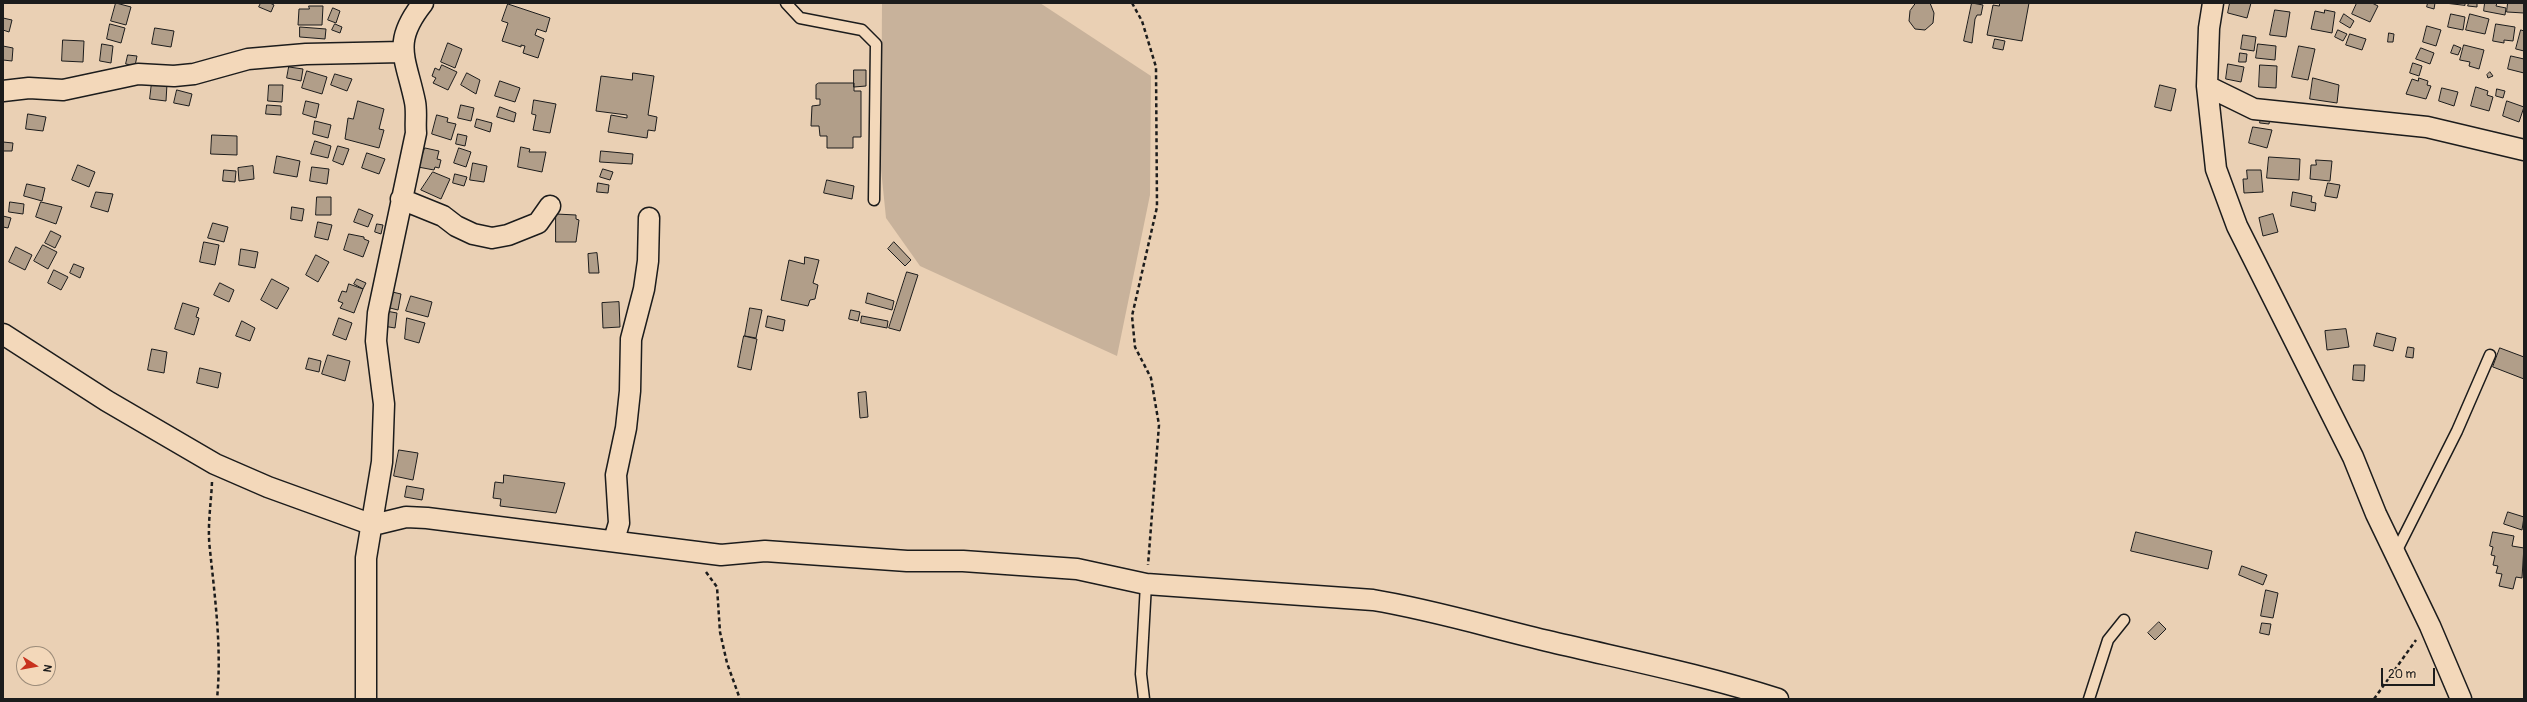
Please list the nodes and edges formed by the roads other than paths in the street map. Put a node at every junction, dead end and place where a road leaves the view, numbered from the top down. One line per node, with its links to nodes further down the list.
1 (423, 3): 4 (street)
2 (786, 3): 9 (lane)
3 (2213, 3): 5 (street)
4 (402, 52): 6 (street); 8 (street)
5 (2207, 86): 7 (street); 16 (street)
6 (3, 91)
7 (2524, 150)
8 (401, 199): 10 (street); 14 (street)
9 (874, 200)
10 (550, 206)
11 (649, 218): 15 (street)
12 (3, 334): 14 (street)
13 (2490, 355): 16 (lane)
14 (373, 525): 15 (street); 19 (street)
15 (614, 540): 17 (street)
16 (2395, 554): 23 (street)
17 (1146, 584): 20 (lane); 21 (street)
18 (2124, 620): 22 (lane)
19 (366, 699)
20 (1144, 699)
21 (1778, 699)
22 (2089, 699)
23 (2461, 699)

